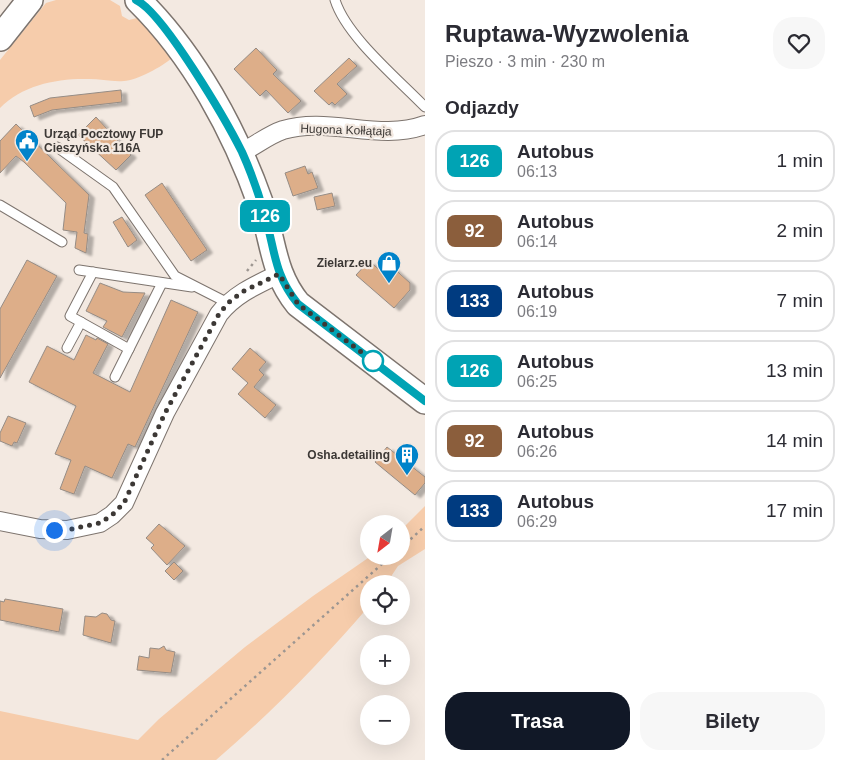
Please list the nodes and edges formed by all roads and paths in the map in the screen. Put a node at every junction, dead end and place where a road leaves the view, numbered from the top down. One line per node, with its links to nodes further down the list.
1 (30, 0): 4 (street)
2 (138, 0): 8 (street)
3 (335, 0): 5 (lane)
4 (0, 38)
5 (425, 107)
6 (425, 125): 8 (street, Hugona Kołłątaja)
7 (56, 147): 17 (lane)
8 (242, 152): 15 (street)
9 (0, 204): 10 (lane)
10 (62, 242)
11 (256, 253): 14 (path)
12 (79, 270): 13 (lane)
13 (93, 272): 16 (lane); 19 (lane)
14 (245, 273)
15 (279, 274): 18 (street); 23 (street)
16 (162, 283): 17 (lane); 21 (lane)
17 (202, 289): 18 (lane)
18 (228, 303): 24 (street)
19 (81, 322): 20 (lane); 21 (lane)
20 (67, 348)
21 (129, 349): 22 (lane)
22 (115, 377)
23 (425, 401)
24 (0, 521)
25 (425, 526): 26 (path)
26 (410, 540)
27 (381, 565): 28 (path)
28 (162, 760)

